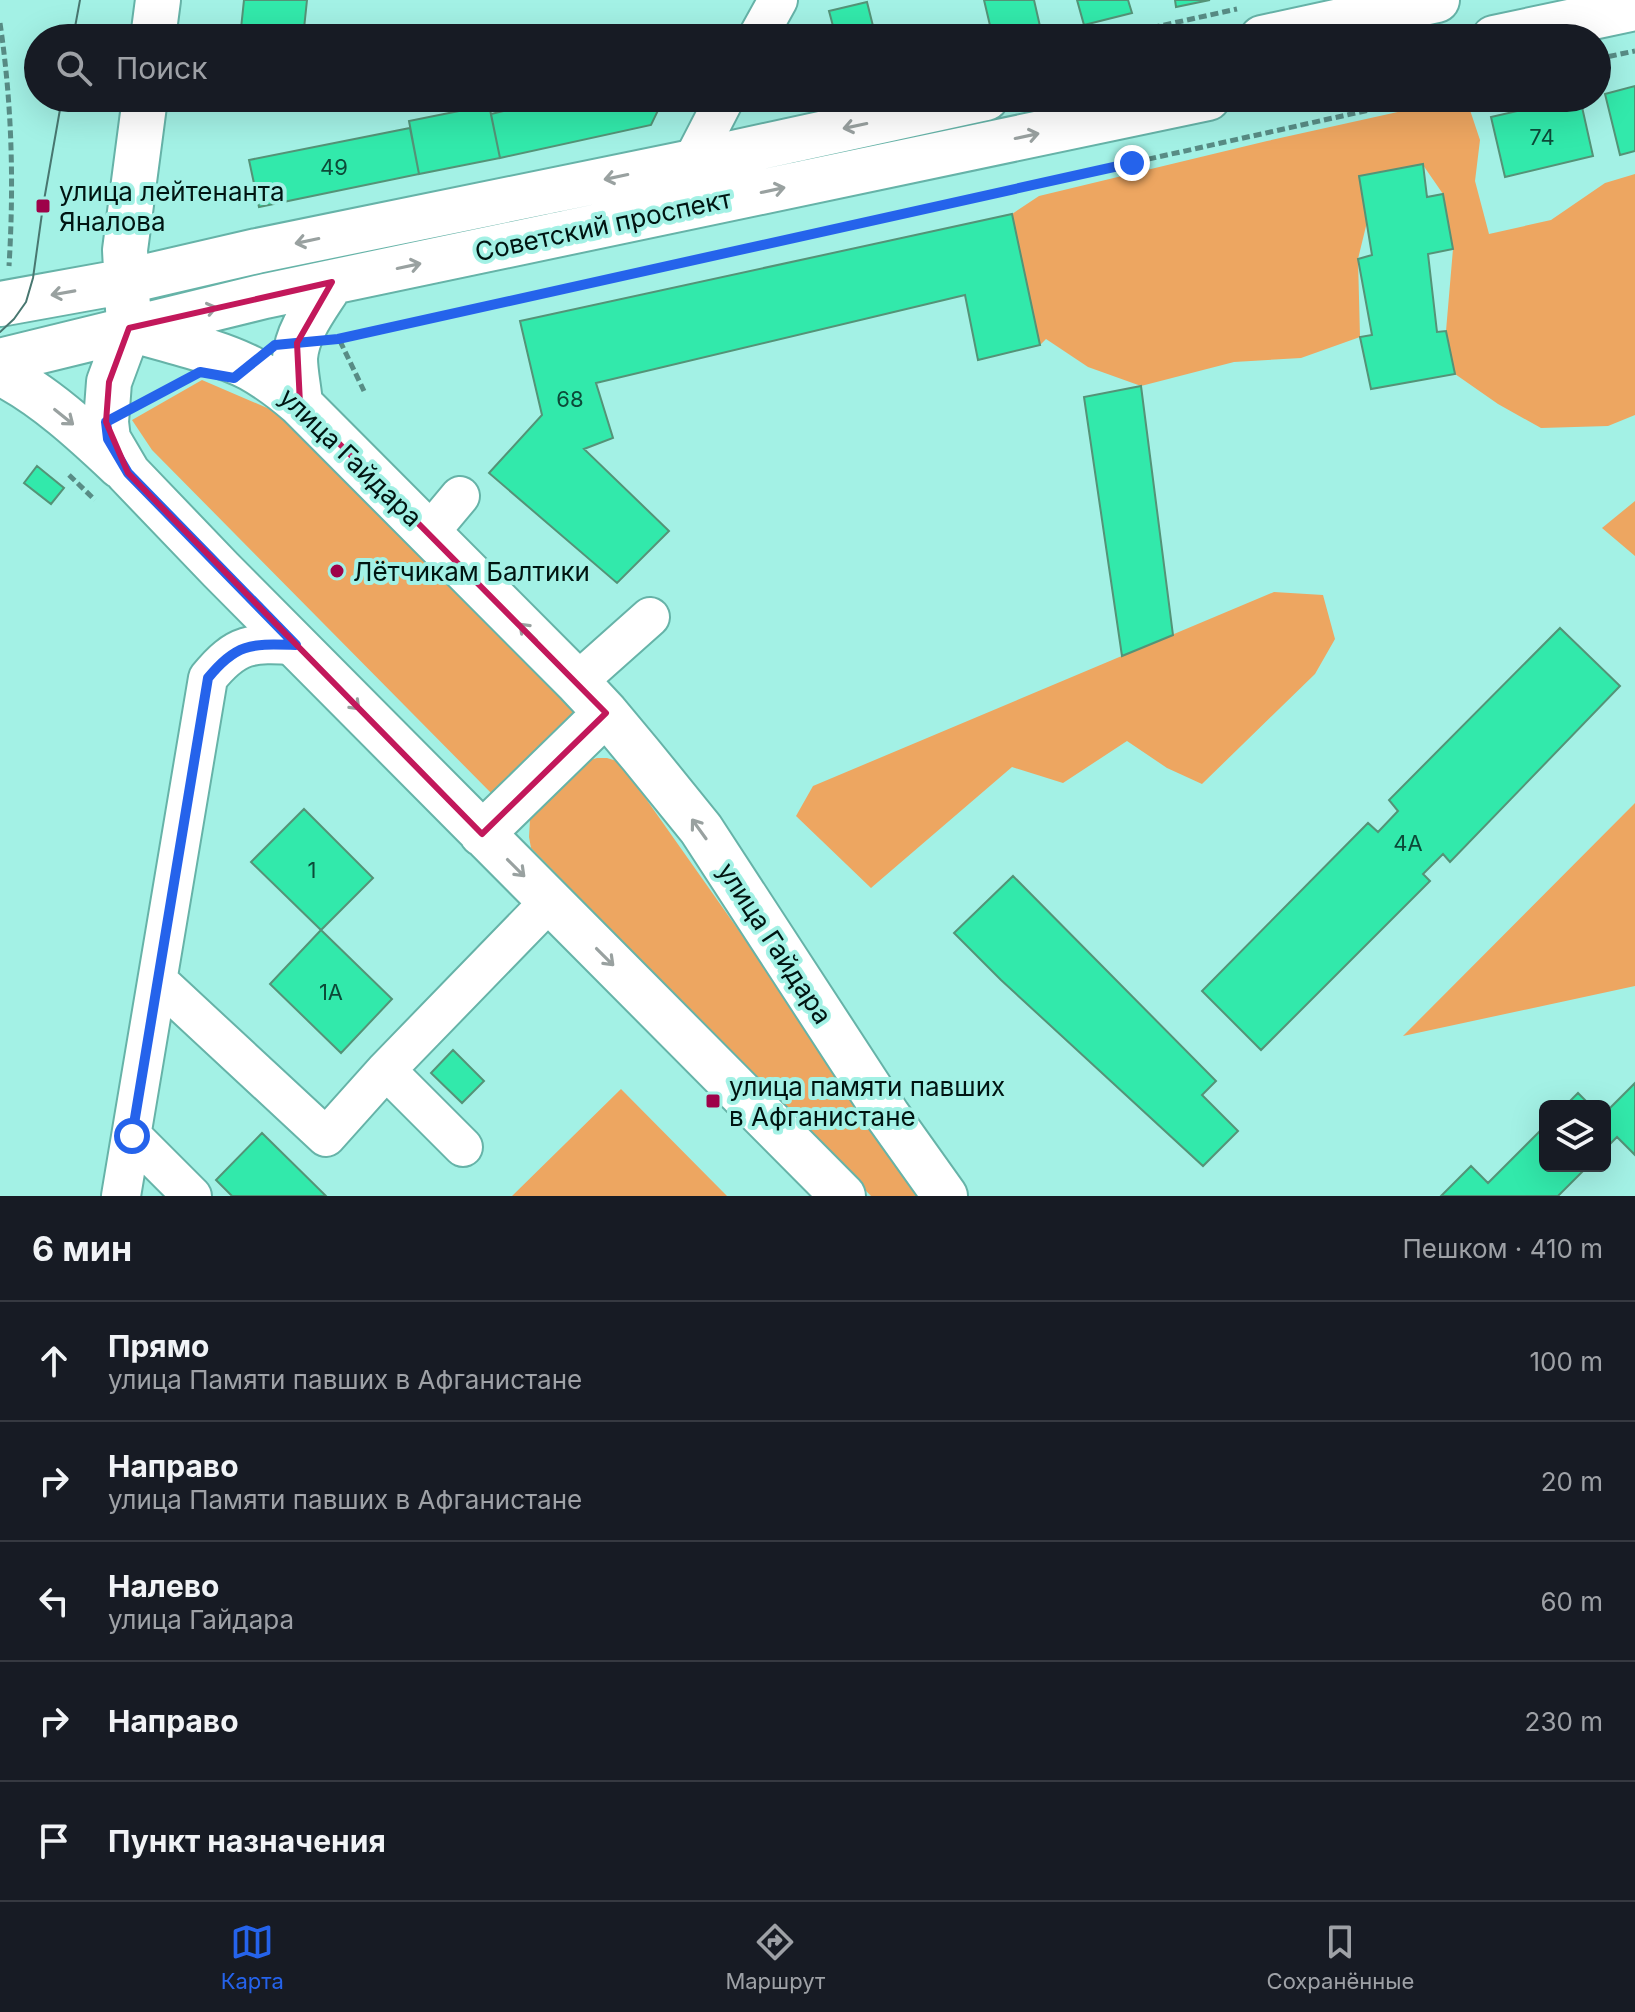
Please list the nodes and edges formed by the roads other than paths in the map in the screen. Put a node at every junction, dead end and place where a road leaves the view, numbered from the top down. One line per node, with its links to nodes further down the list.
1 (158, 0): 6 (main road)
2 (778, 0): 7 (street)
3 (1437, 0): 5 (main road)
4 (1635, 8): 8 (main road)
5 (1256, 22)
6 (155, 24)
7 (765, 24)
8 (1560, 24)
9 (143, 112): 14 (main road)
10 (718, 112): 13 (street)
11 (922, 112): 13 (main road, Советский проспект, one-way to 13)
12 (1141, 112): 15 (main road, Советский проспект, one-way to 12)
13 (692, 162): 14 (main road, Советский проспект, one-way to 14)
14 (127, 281): 16 (main road, Советский проспект, one-way to 16); 17 (main road)
15 (332, 282): 17 (main road, Советский проспект, one-way to 15); 20 (main road)
16 (4, 291)
17 (129, 328): 18 (main road, Советский проспект); 20 (main road, улица Гайдара); 21 (main road)
18 (0, 361)
19 (0, 373): 21 (main road, one-way to 21)
20 (300, 404): 23 (main road, улица Гайдара)
21 (128, 473): 25 (main road)
22 (460, 496): 23 (street)
23 (429, 533): 26 (main road, улица Гайдара, one-way to 23)
24 (650, 617): 26 (street)
25 (296, 645): 27 (main road, one-way to 27); 29 (street)
26 (592, 697): 27 (main road); 36 (main road, улица Гайдара, one-way to 26)
27 (482, 834): 28 (main road, one-way to 28)
28 (550, 901): 30 (street); 33 (main road, one-way to 33)
29 (158, 981): 30 (street); 31 (street)
30 (386, 1070): 32 (street)
31 (132, 1136): 34 (street); 35 (street)
32 (463, 1147)
33 (828, 1191)
34 (121, 1196)
35 (192, 1196)
36 (945, 1196)

